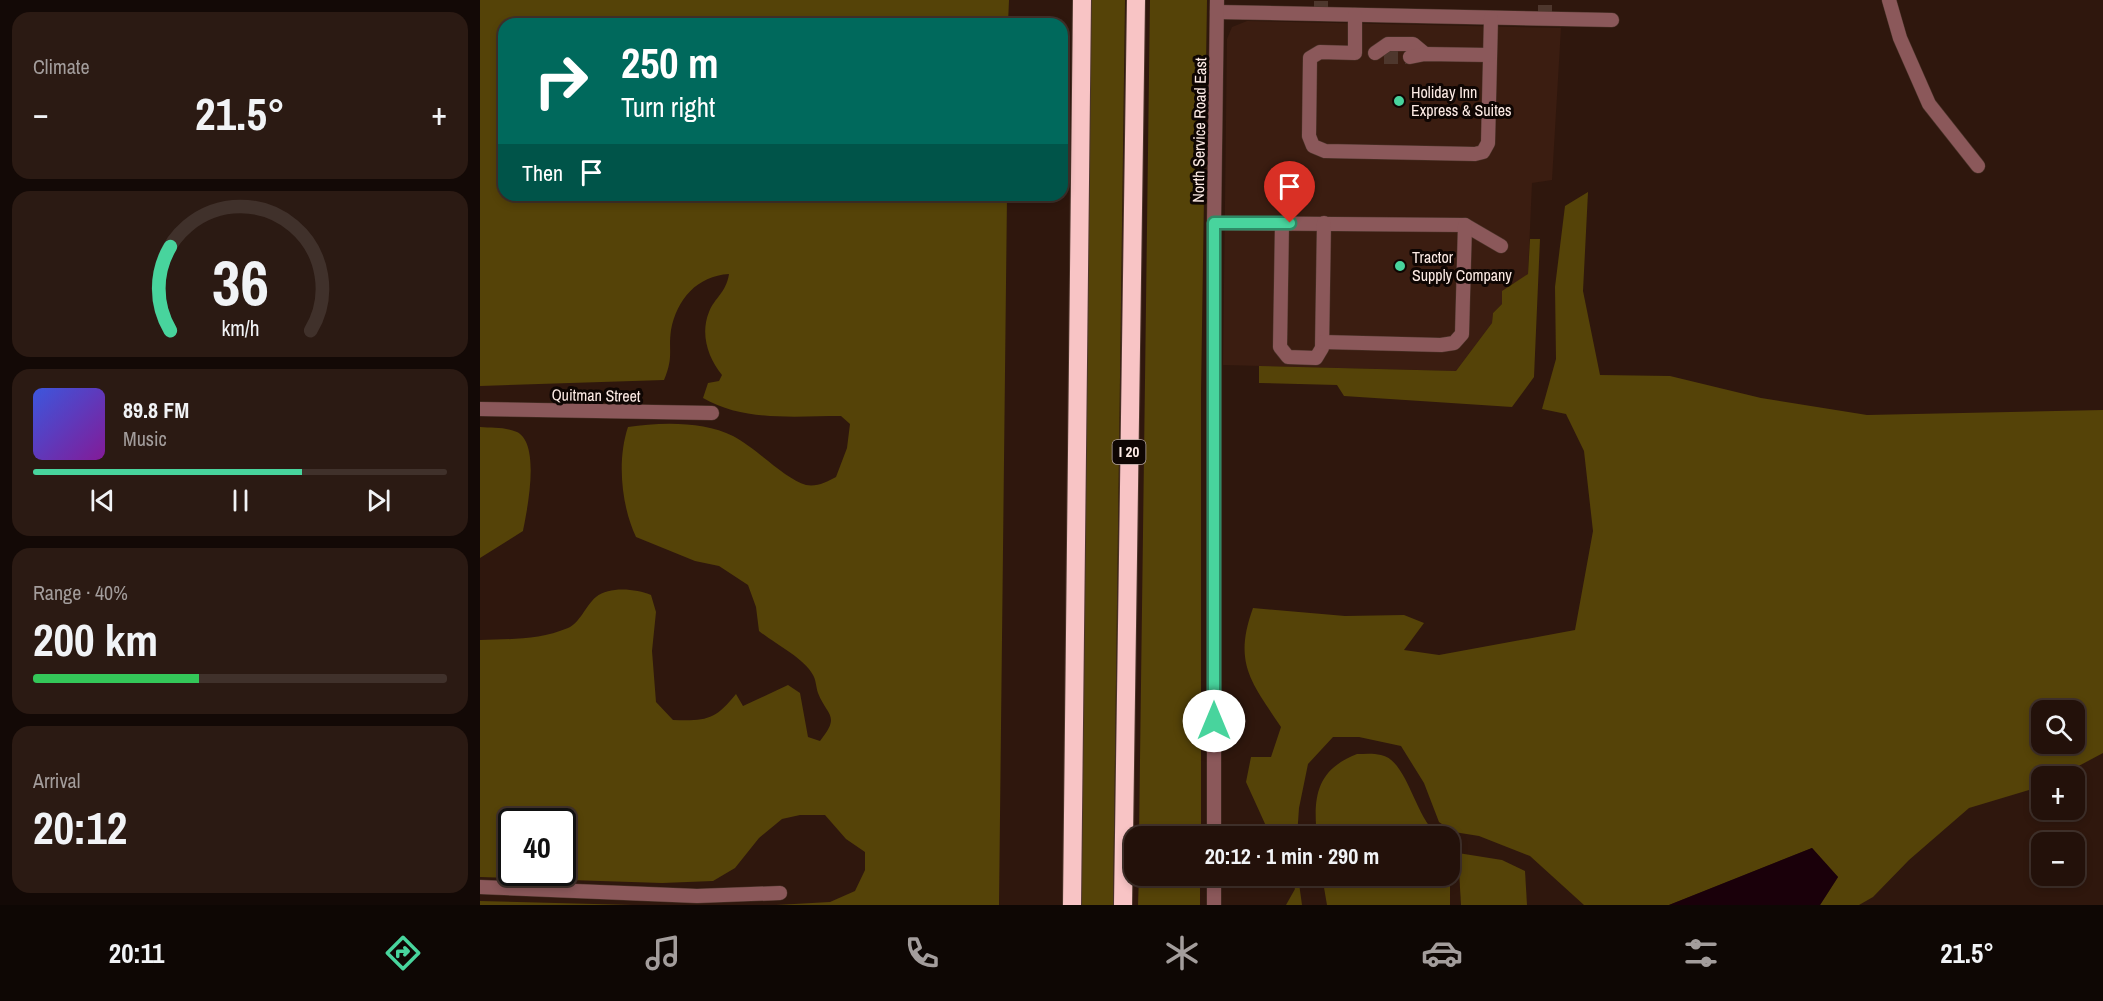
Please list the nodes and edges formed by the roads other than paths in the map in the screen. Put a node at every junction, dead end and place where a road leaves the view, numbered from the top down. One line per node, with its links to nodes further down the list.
1 (1083, 0): 25 (highway)
2 (1136, 0): 26 (highway, I 20)
3 (1889, 0): 12 (street)
4 (1217, 6): 5 (street); 13 (street, North Service Road East)
5 (1355, 15): 6 (street); 8 (street)
6 (1491, 18): 7 (street); 10 (street)
7 (1612, 20)
8 (1355, 53): 9 (street); 10 (street)
9 (1425, 54): 10 (street); 11 (street)
10 (1490, 55)
11 (1410, 57)
12 (1977, 166)
13 (1214, 223): 15 (street); 21 (street, North Service Road East)
14 (1324, 223): 15 (street); 16 (street); 18 (street)
15 (1282, 224): 18 (street)
16 (1465, 225): 17 (street); 18 (street)
17 (1501, 246)
18 (1323, 342)
19 (480, 409): 20 (street, Quitman Street)
20 (712, 412)
21 (1214, 826)
22 (1214, 886): 27 (street)
23 (480, 887): 24 (street)
24 (780, 893)
25 (1072, 905)
26 (1123, 905)
27 (1214, 905)

